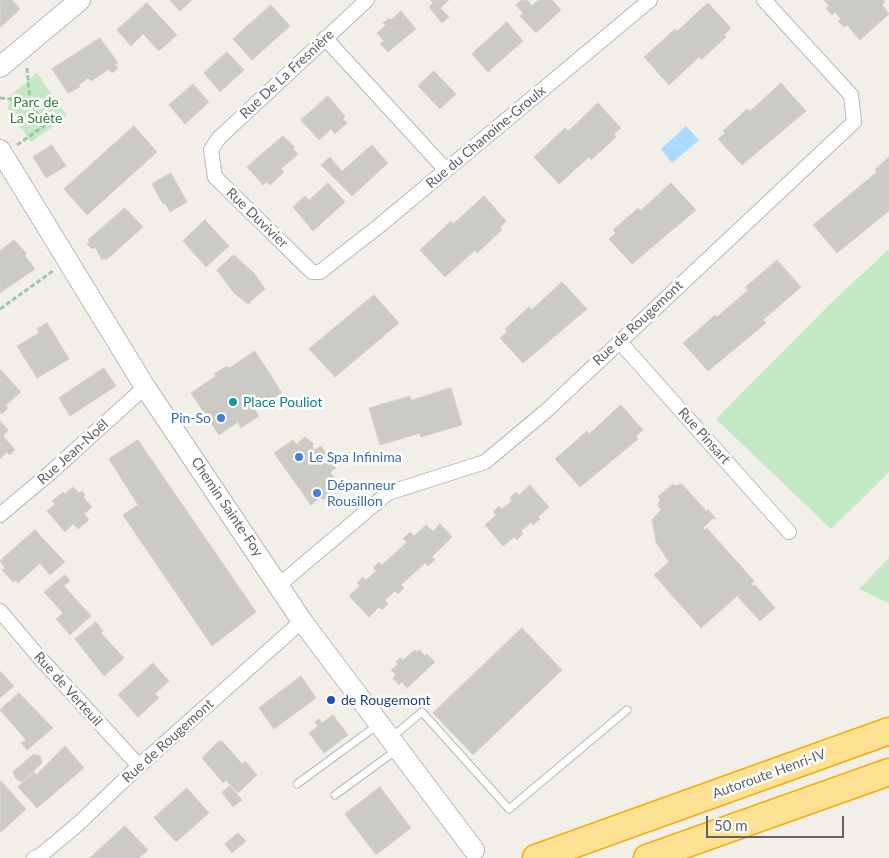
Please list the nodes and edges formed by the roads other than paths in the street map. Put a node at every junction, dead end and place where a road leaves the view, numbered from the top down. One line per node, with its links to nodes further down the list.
1 (80, 0): 6 (main road)
2 (367, 0): 5 (street, Rue De La Fresnière)
3 (650, 0): 9 (street, Rue du Chanoine-Groulx)
4 (764, 0): 11 (street, Rue de Rougemont)
5 (325, 38): 7 (street, Rue De La Fresnière); 9 (street)
6 (0, 67)
7 (211, 150): 10 (street, Rue Duvivier)
8 (1, 153): 12 (main road, Chemin Sainte-Foy)
9 (446, 170): 10 (street, Rue du Chanoine-Groulx)
10 (320, 272)
11 (619, 341): 14 (street, Rue Pinsart); 15 (street, Rue de Rougemont)
12 (145, 387): 13 (street, Rue Jean-Noël); 15 (main road, Chemin Sainte-Foy)
13 (0, 515)
14 (789, 532)
15 (279, 584): 17 (main road, Chemin Sainte-Foy)
16 (0, 611): 21 (street, Rue de Verteuil)
17 (302, 621): 20 (main road, Chemin Sainte-Foy); 21 (street, Rue de Rougemont)
18 (627, 710): 20 (lane)
19 (889, 731): 27 (highway, Autoroute Henri-IV)
20 (389, 737): 23 (lane); 24 (lane); 25 (main road, Chemin Sainte-Foy)
21 (139, 766): 26 (street, Rue de Rougemont)
22 (889, 772): 28 (highway)
23 (297, 784)
24 (335, 795)
25 (474, 850)
26 (34, 858)
27 (536, 858)
28 (647, 858)

